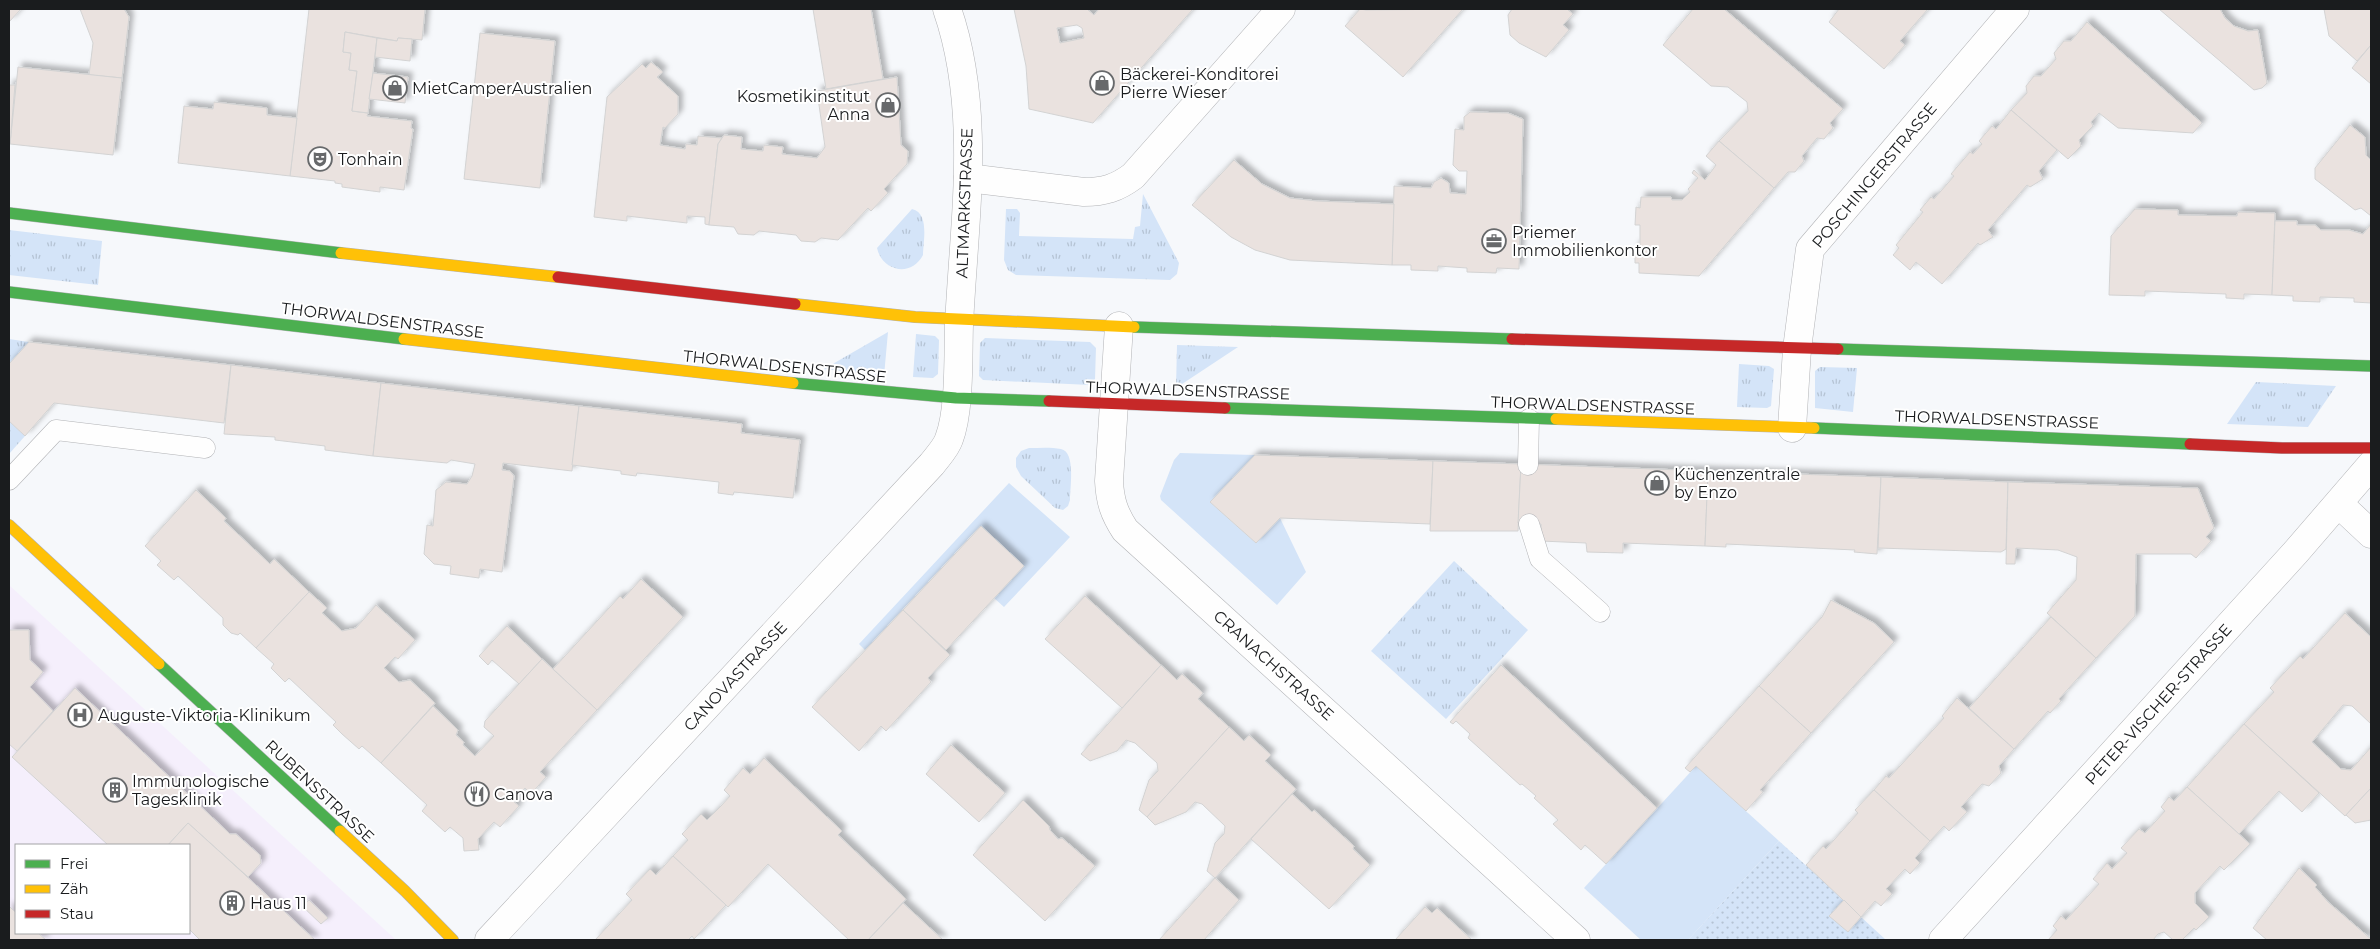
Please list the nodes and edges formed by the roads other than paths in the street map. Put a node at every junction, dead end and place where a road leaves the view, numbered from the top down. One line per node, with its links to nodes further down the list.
1 (947, 9): 4 (street, ALTMARKSTRASSE)
2 (1281, 9): 4 (street)
3 (2015, 9): 9 (street, POSCHINGERSTRASSE)
4 (968, 178): 7 (street, ALTMARKSTRASSE)
5 (9, 213): 7 (main road)
6 (9, 292): 11 (main road, THORWALDSENSTRASSE)
7 (959, 320): 8 (main road); 11 (street, ALTMARKSTRASSE)
8 (1119, 326): 9 (main road); 12 (street, CRANACHSTRASSE)
9 (1797, 349): 10 (main road); 14 (street, POSCHINGERSTRASSE)
10 (2371, 366)
11 (956, 398): 12 (main road, THORWALDSENSTRASSE); 26 (street, CANOVASTRASSE)
12 (1114, 404): 13 (main road, THORWALDSENSTRASSE); 27 (street, CRANACHSTRASSE)
13 (1530, 419): 14 (main road, THORWALDSENSTRASSE); 17 (lane)
14 (1792, 428): 16 (main road, THORWALDSENSTRASSE)
15 (205, 448): 19 (lane)
16 (2371, 448)
17 (1528, 465)
18 (2371, 465): 20 (street, PETER-VISCHER-STRASSE)
19 (9, 480)
20 (2339, 504): 23 (street); 28 (street, PETER-VISCHER-STRASSE)
21 (1528, 524): 24 (lane)
22 (9, 525): 25 (main road, RUBENSSTRASSE)
23 (2371, 534)
24 (1600, 612)
25 (453, 940)
26 (489, 940)
27 (1576, 940)
28 (1943, 940)

